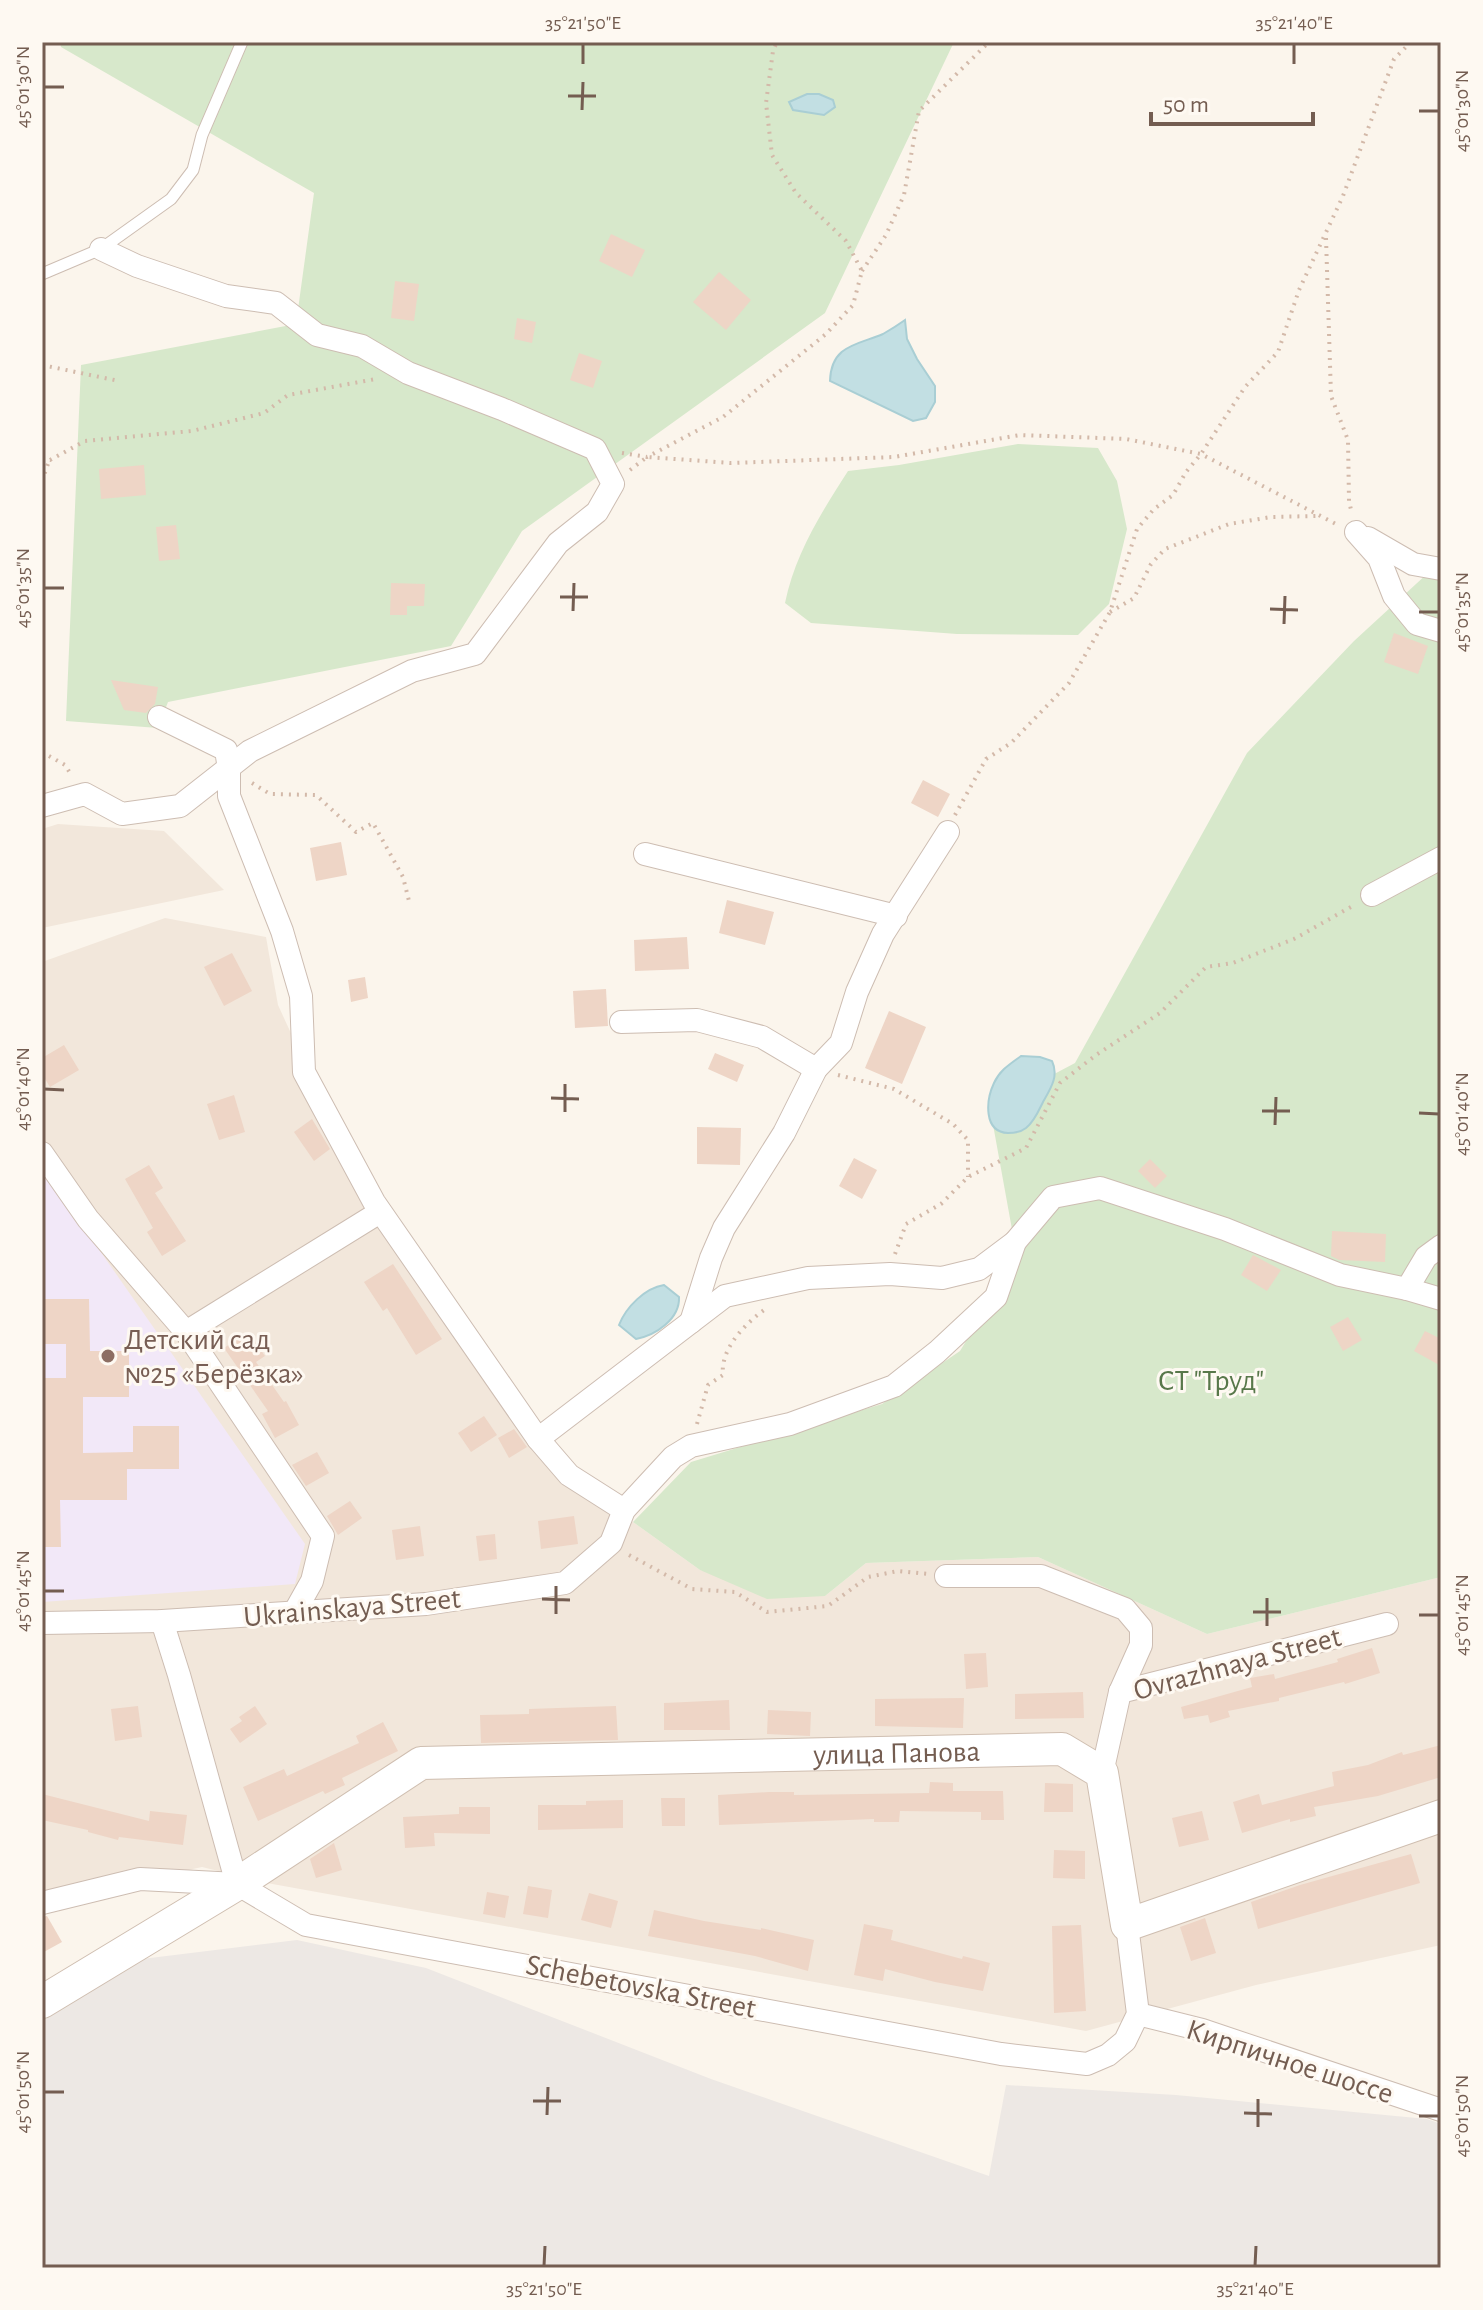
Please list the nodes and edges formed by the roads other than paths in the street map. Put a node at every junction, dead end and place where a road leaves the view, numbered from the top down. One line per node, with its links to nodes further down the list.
1 (242, 42): 2 (lane)
2 (101, 249): 3 (lane); 7 (street)
3 (42, 274)
4 (1441, 569): 5 (street)
5 (1441, 631)
6 (159, 717): 7 (street)
7 (229, 769): 8 (street); 17 (street)
8 (42, 806)
9 (948, 832): 13 (street)
10 (645, 854): 13 (street)
11 (1441, 858): 12 (street)
12 (1372, 895)
13 (896, 916): 15 (street)
14 (621, 1022): 15 (street)
15 (816, 1069): 22 (street)
16 (42, 1153): 23 (street)
17 (380, 1212): 23 (street); 24 (street)
18 (1015, 1242): 20 (street); 22 (street); 25 (street)
19 (1441, 1246): 20 (street)
20 (1407, 1289): 21 (street)
21 (1441, 1299)
22 (691, 1322): 24 (street)
23 (186, 1332): 27 (street)
24 (538, 1439): 25 (street)
25 (624, 1510): 27 (street, Ukrainskaya Street)
26 (946, 1576): 31 (street)
27 (294, 1613): 28 (street, Ukrainskaya Street)
28 (162, 1621): 29 (street, Ukrainskaya Street); 34 (street)
29 (42, 1623)
30 (1387, 1624): 31 (street, Ovrazhnaya Street)
31 (1120, 1692): 32 (street, Ovrazhnaya Street)
32 (1102, 1773): 34 (street, улица Панова); 36 (street)
33 (1441, 1816): 36 (street)
34 (237, 1884): 35 (street, Schebetovska Street); 37 (street, улица Панова); 38 (street, Schebetovska Street)
35 (42, 1903)
36 (1127, 1925): 38 (street)
37 (42, 2002)
38 (1138, 2014): 39 (street, Кирпичное шоссе)
39 (1441, 2110)

